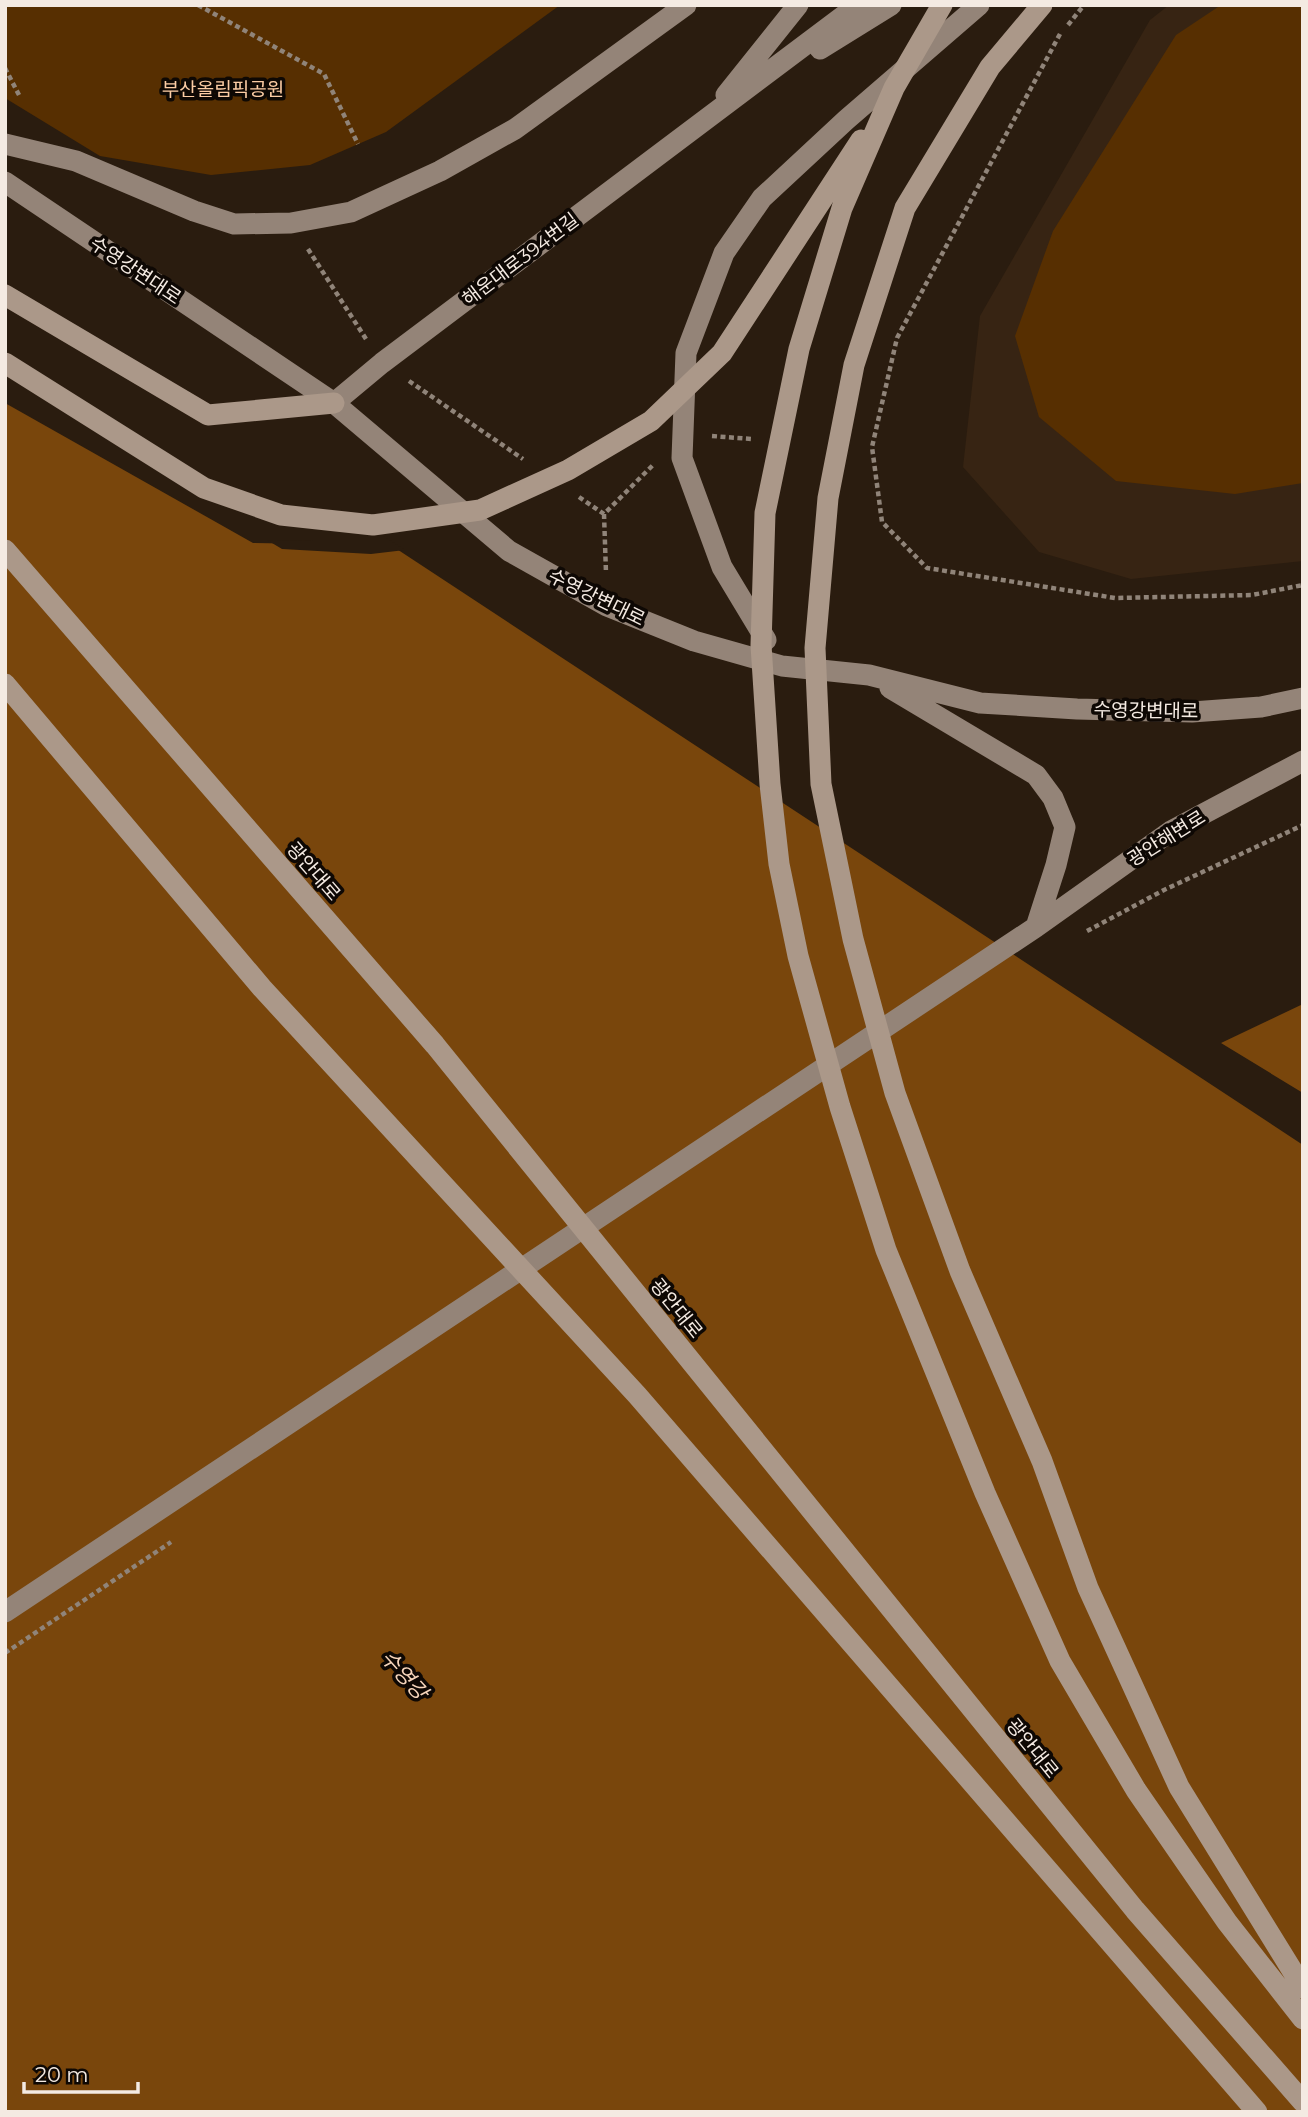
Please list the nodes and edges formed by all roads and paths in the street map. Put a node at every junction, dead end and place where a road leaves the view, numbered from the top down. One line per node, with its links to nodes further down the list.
1 (198, 5): 15 (path)
2 (686, 5): 17 (main road)
3 (798, 5): 13 (main road, 해운대로394번길)
4 (858, 5): 13 (main road, 해운대로394번길)
5 (891, 5): 13 (main road, 해운대로394번길)
6 (942, 5): 11 (highway)
7 (979, 5): 31 (main road)
8 (1042, 5): 40 (highway)
9 (1084, 5): 29 (path)
10 (5, 68): 12 (path)
11 (894, 88): 19 (highway); 41 (highway)
12 (20, 97)
13 (708, 118): 20 (main road, 해운대로394번길)
14 (5, 144): 17 (main road)
15 (358, 144)
16 (5, 182): 21 (main road, 수영강변대로)
17 (291, 223): 20 (path)
18 (5, 295): 21 (highway)
19 (5, 363)
20 (382, 363): 21 (main road, 해운대로394번길); 24 (path)
21 (334, 403): 30 (main road, 수영강변대로)
22 (711, 436): 23 (path)
23 (765, 440)
24 (527, 461)
25 (658, 461): 27 (path)
26 (571, 492): 27 (path)
27 (604, 514): 30 (path)
28 (5, 550): 42 (highway, 광안대로)
29 (1303, 585)
30 (607, 606): 31 (main road, 수영강변대로)
31 (782, 666): 32 (main road, 수영강변대로)
32 (869, 675): 34 (main road, 수영강변대로); 37 (main road)
33 (5, 684): 43 (highway)
34 (1303, 698)
35 (1303, 761): 37 (main road, 광안해변로)
36 (1303, 825): 38 (path)
37 (1036, 927): 39 (main road, 광안해변로)
38 (1078, 936)
39 (5, 1612)
40 (1303, 1988)
41 (1303, 2019)
42 (1303, 2102)
43 (1257, 2112)

